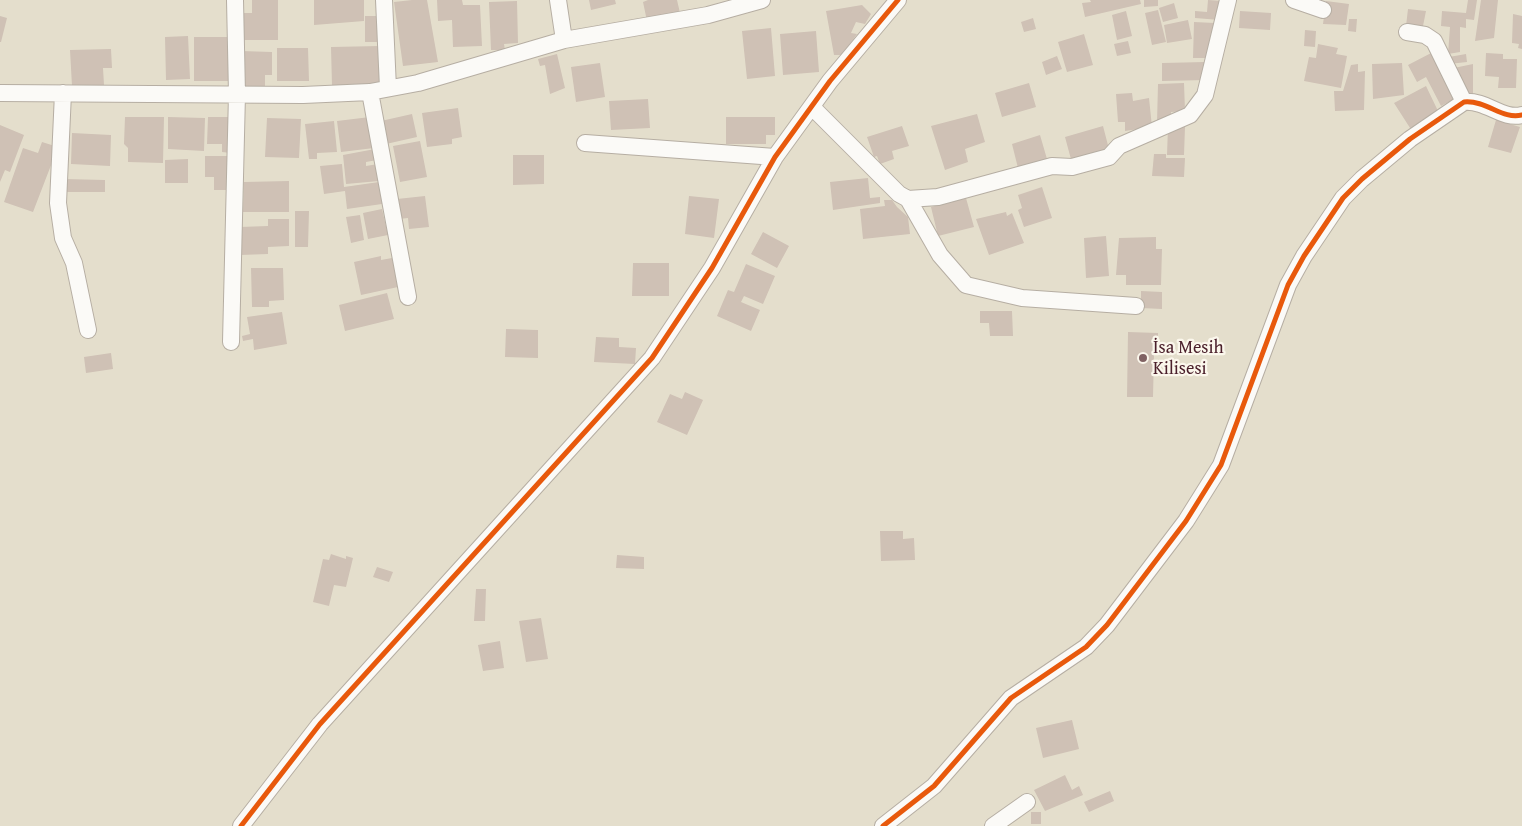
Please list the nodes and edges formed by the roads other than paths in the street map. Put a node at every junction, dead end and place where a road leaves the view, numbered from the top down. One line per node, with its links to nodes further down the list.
1 (235, 0): 15 (street)
2 (384, 0): 11 (street)
3 (558, 0): 10 (street)
4 (762, 0): 10 (street)
5 (898, 0): 17 (street)
6 (1228, 0): 21 (street)
7 (1294, 0): 8 (street)
8 (1323, 10)
9 (1407, 32): 16 (street)
10 (564, 40): 11 (street)
11 (388, 88): 12 (street)
12 (370, 92): 15 (street); 22 (street)
13 (0, 93): 14 (street)
14 (64, 93): 15 (street); 24 (street)
15 (237, 94): 25 (street)
16 (1464, 102): 18 (street); 28 (street)
17 (812, 107): 20 (street); 21 (street)
18 (1522, 115)
19 (585, 143): 20 (street)
20 (776, 157): 27 (street)
21 (908, 200): 23 (street)
22 (408, 298)
23 (1136, 306)
24 (88, 330)
25 (231, 342)
26 (1027, 802): 29 (street)
27 (241, 826)
28 (883, 826)
29 (993, 826)

